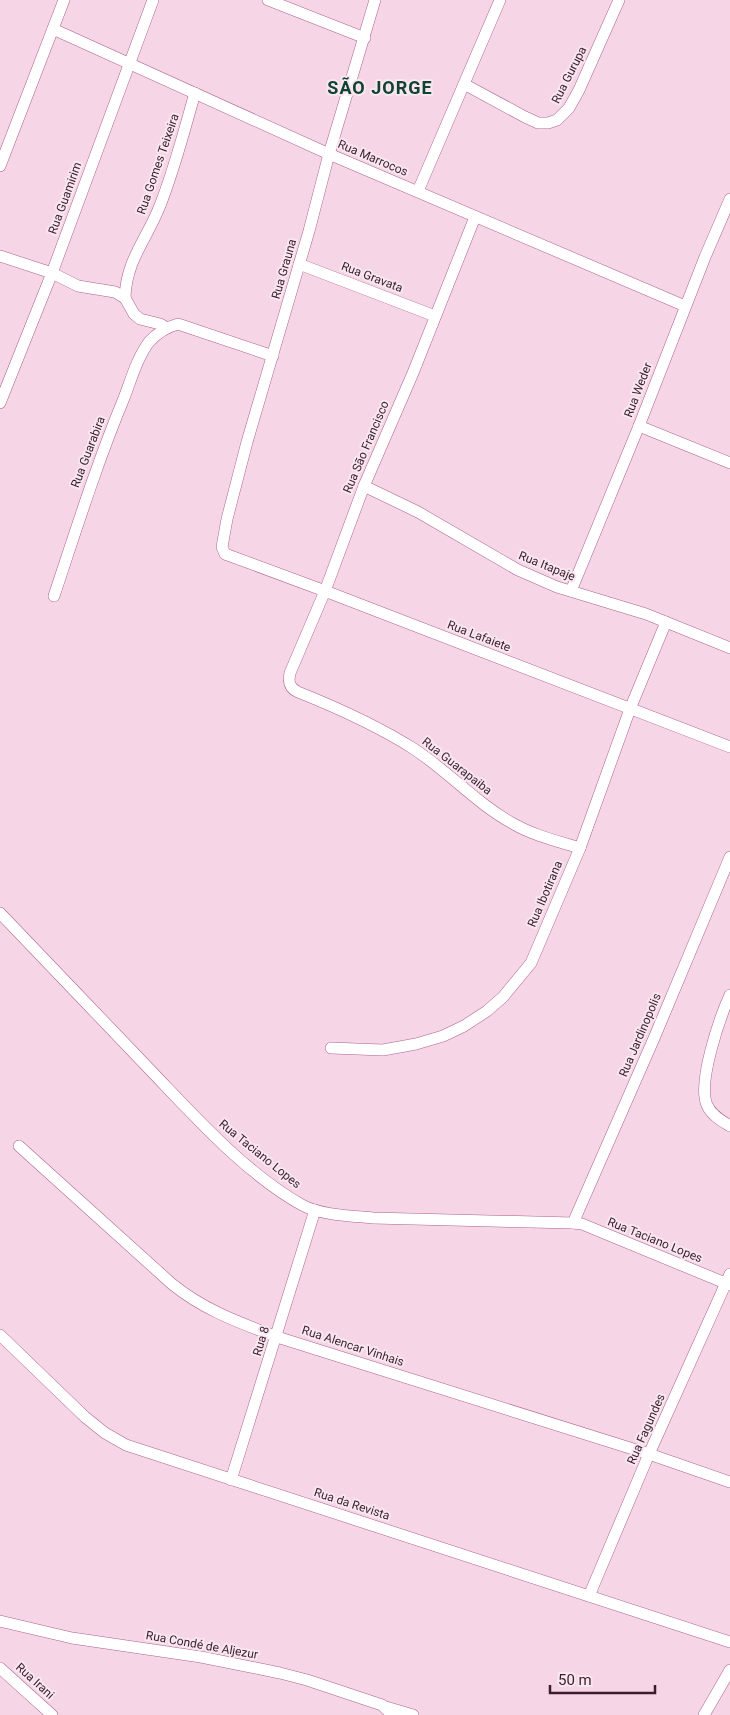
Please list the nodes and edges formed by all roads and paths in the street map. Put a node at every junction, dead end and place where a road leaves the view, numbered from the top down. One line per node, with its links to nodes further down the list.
1 (64, 0): 7 (street)
2 (153, 0): 9 (street, Rua Guamirim)
3 (268, 0): 8 (street)
4 (375, 0): 8 (street, Rua Grauna)
5 (500, 0): 10 (street)
6 (619, 0): 10 (street, Rua Gurupa)
7 (53, 29): 9 (street, Rua Marrocos); 13 (street)
8 (364, 38): 12 (street, Rua Grauna)
9 (130, 64): 11 (street, Rua Marrocos); 19 (street, Rua Guamirim)
10 (464, 84): 14 (street)
11 (195, 93): 12 (street, Rua Marrocos); 20 (street, Rua Gomes Teixeira)
12 (329, 154): 14 (street, Rua Marrocos); 18 (street, Rua Grauna)
13 (0, 166)
14 (418, 191): 16 (street, Rua Marrocos)
15 (730, 199): 21 (street, Rua Weder)
16 (475, 217): 21 (street, Rua Marrocos); 22 (street, Rua São Francisco)
17 (0, 256): 19 (street)
18 (299, 264): 22 (street, Rua Gravata); 24 (street, Rua Grauna)
19 (52, 273): 20 (street); 25 (street, Rua Guamirim)
20 (125, 298): 23 (street)
21 (685, 306): 26 (street, Rua Weder)
22 (435, 316): 28 (street, Rua São Francisco)
23 (167, 328): 24 (street); 32 (street, Rua Guarabira)
24 (273, 356): 29 (street, Rua Grauna)
25 (0, 404)
26 (639, 426): 27 (street); 31 (street, Rua Weder)
27 (730, 463)
28 (364, 486): 30 (street, Rua São Francisco); 31 (street, Rua Itapaje)
29 (222, 547): 30 (street, Rua Lafaiete)
30 (325, 591): 35 (street, Rua São Francisco); 36 (street, Rua Lafaiete)
31 (571, 591): 33 (street, Rua Itapaje)
32 (54, 596)
33 (666, 622): 34 (street, Rua Itapaje); 36 (street, Rua Ibotirana)
34 (730, 648)
35 (292, 689): 38 (street, Rua Guarapaiba)
36 (630, 709): 37 (street, Rua Lafaiete); 38 (street, Rua Ibotirana)
37 (730, 747)
38 (580, 848): 42 (street, Rua Ibotirana)
39 (730, 857): 46 (street, Rua Jardinopolis)
40 (0, 914): 45 (street, Rua Taciano Lopes)
41 (730, 995): 43 (street)
42 (331, 1048)
43 (730, 1126)
44 (19, 1146): 49 (street, Rua Alencar Vinhais)
45 (315, 1210): 46 (street, Rua Taciano Lopes); 49 (street, Rua 8)
46 (573, 1222): 47 (street, Rua Taciano Lopes)
47 (729, 1281): 50 (street, Rua Fagundes)
48 (0, 1335): 51 (street, Rua da Revista)
49 (277, 1336): 50 (street, Rua Alencar Vinhais); 51 (street, Rua 8)
50 (649, 1454): 52 (street, Rua Alencar Vinhais); 53 (street, Rua Fagundes)
51 (231, 1480): 53 (street, Rua da Revista)
52 (730, 1482)
53 (589, 1596): 55 (street, Rua da Revista)
54 (0, 1621): 58 (street, Rua Condé de Aljezur)
55 (730, 1642)
56 (0, 1668): 59 (street, Rua Irani)
57 (730, 1670): 62 (street)
58 (382, 1705): 60 (street, Rua Condé de Aljezur); 61 (street)
59 (52, 1715)
60 (392, 1715)
61 (413, 1715)
62 (704, 1715)

